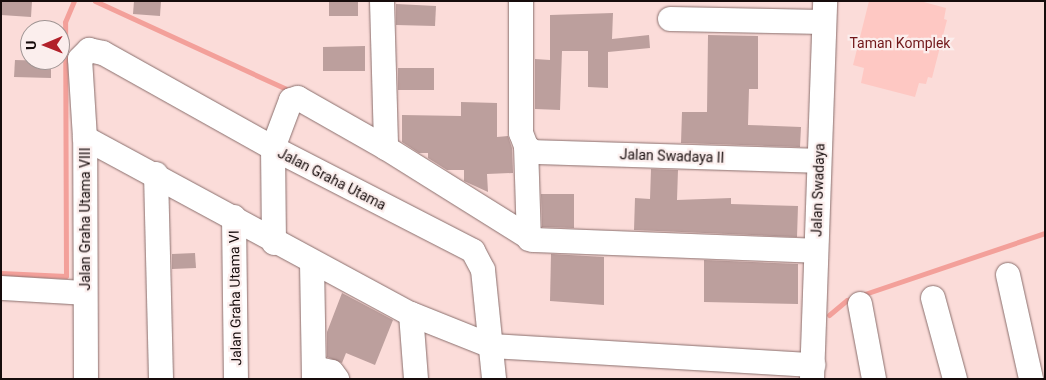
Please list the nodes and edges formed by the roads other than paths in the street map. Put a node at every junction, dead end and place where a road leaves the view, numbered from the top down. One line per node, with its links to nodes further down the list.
1 (382, 1): 9 (street)
2 (521, 1): 7 (street)
3 (824, 12): 4 (street); 10 (street, Jalan Swadaya)
4 (670, 19)
5 (80, 59): 6 (street, Jalan Graha Utama VIII); 8 (street, Jalan Graha Utama)
6 (85, 138): 11 (street); 19 (street, Jalan Graha Utama VIII)
7 (526, 146): 10 (street, Jalan Swadaya II); 13 (street)
8 (273, 148): 9 (street); 14 (street); 23 (street, Jalan Graha Utama)
9 (386, 148): 13 (street)
10 (819, 161): 15 (street, Jalan Swadaya)
11 (156, 174): 12 (street); 27 (street)
12 (234, 217): 14 (street); 28 (street, Jalan Graha Utama VI)
13 (529, 239): 15 (street)
14 (274, 243): 16 (street)
15 (816, 251): 24 (street, Jalan Swadaya)
16 (312, 263): 22 (street); 25 (street)
17 (1008, 275): 34 (street)
18 (1, 288): 19 (street)
19 (84, 293): 26 (street, Jalan Graha Utama VIII)
20 (933, 298): 33 (street)
21 (860, 304): 32 (street)
22 (411, 314): 23 (street); 30 (street)
23 (491, 346): 24 (street); 31 (street, Jalan Graha Utama)
24 (813, 372)
25 (314, 374): 29 (street)
26 (86, 379)
27 (161, 379)
28 (236, 379)
29 (337, 379)
30 (416, 379)
31 (494, 379)
32 (874, 379)
33 (954, 379)
34 (1031, 379)

